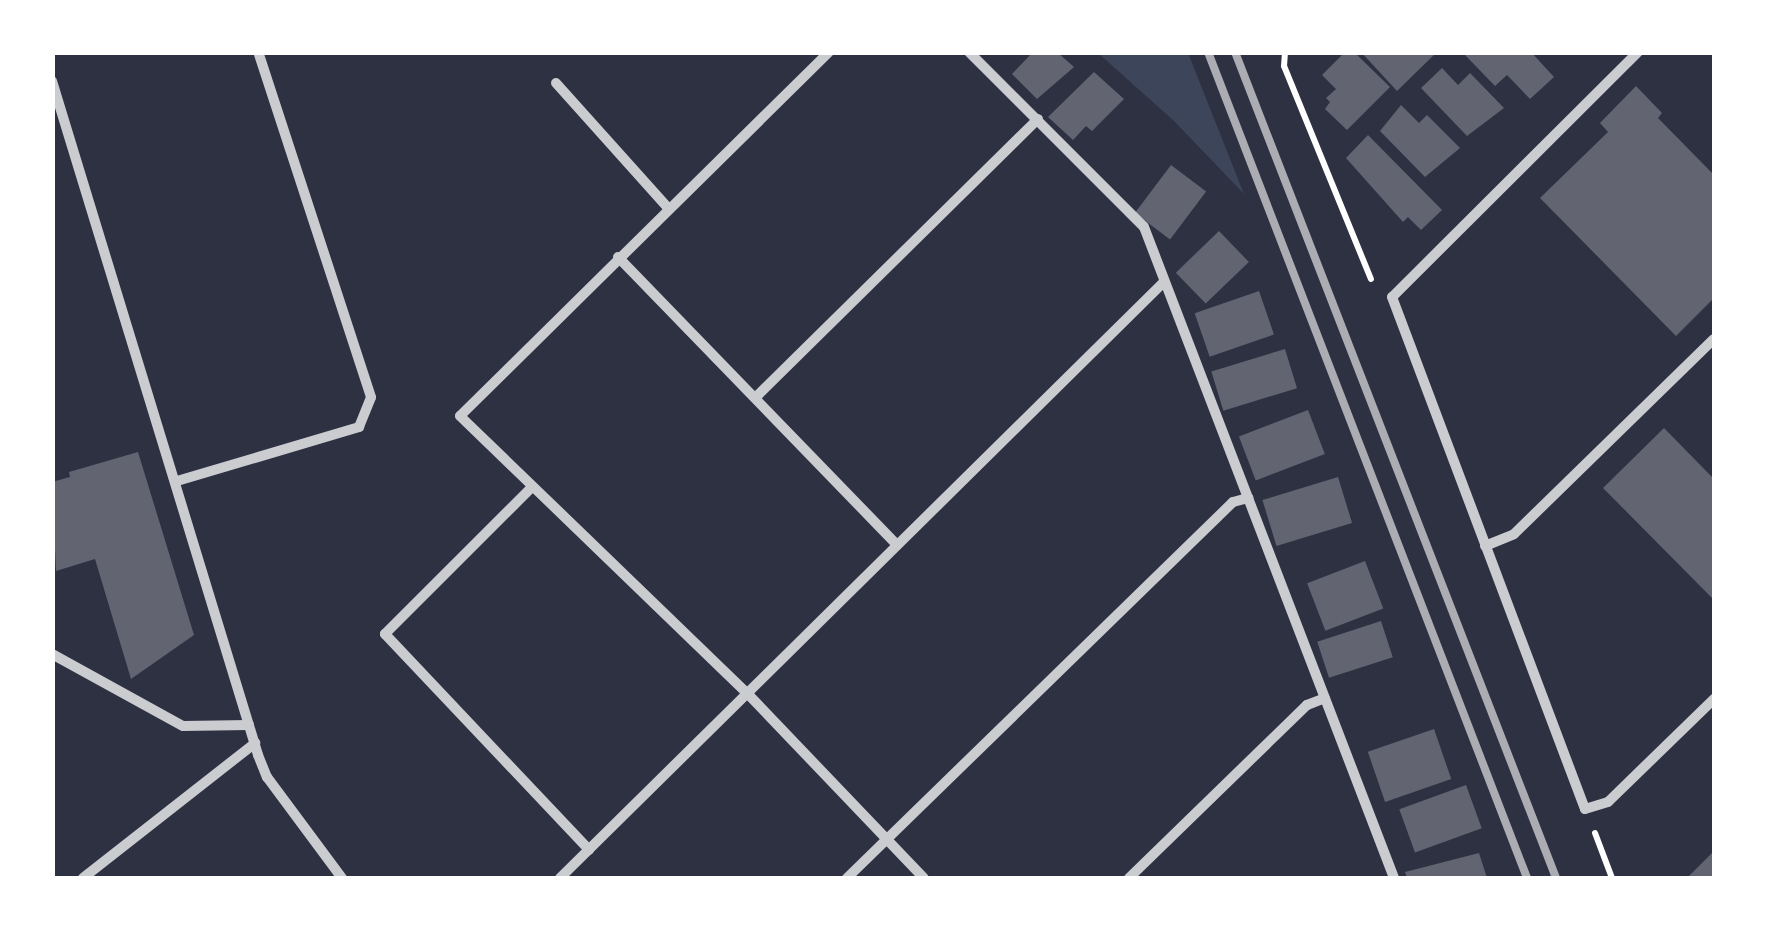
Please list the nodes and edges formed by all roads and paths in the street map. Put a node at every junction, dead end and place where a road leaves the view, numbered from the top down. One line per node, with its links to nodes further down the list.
1 (258, 52): 16 (street)
2 (829, 52): 10 (street)
3 (969, 52): 8 (street)
4 (1285, 52): 13 (path)
5 (1638, 52): 13 (street)
6 (52, 81): 9 (street)
7 (556, 83): 10 (street)
8 (1038, 119): 12 (street); 15 (street)
9 (58, 122): 16 (street)
10 (668, 208): 11 (street)
11 (618, 257): 15 (street); 17 (street)
12 (1163, 283): 18 (street); 19 (street)
13 (1392, 297): 20 (street)
14 (1714, 339): 20 (street)
15 (756, 397): 19 (street)
16 (177, 481): 25 (street)
17 (532, 487): 22 (street); 29 (street)
18 (1248, 498): 23 (street); 28 (street)
19 (898, 545): 22 (street)
20 (1485, 546): 27 (street)
21 (52, 654): 25 (street)
22 (746, 692): 28 (street); 29 (street)
23 (1325, 698): 35 (street); 36 (street)
24 (1714, 700): 27 (street)
25 (250, 726): 26 (street)
26 (254, 743): 30 (street); 31 (street)
27 (1586, 809): 37 (path)
28 (886, 840): 33 (street); 34 (street)
29 (589, 850): 32 (street)
30 (83, 878)
31 (342, 878)
32 (560, 878)
33 (847, 878)
34 (924, 878)
35 (1129, 878)
36 (1394, 878)
37 (1612, 878)

